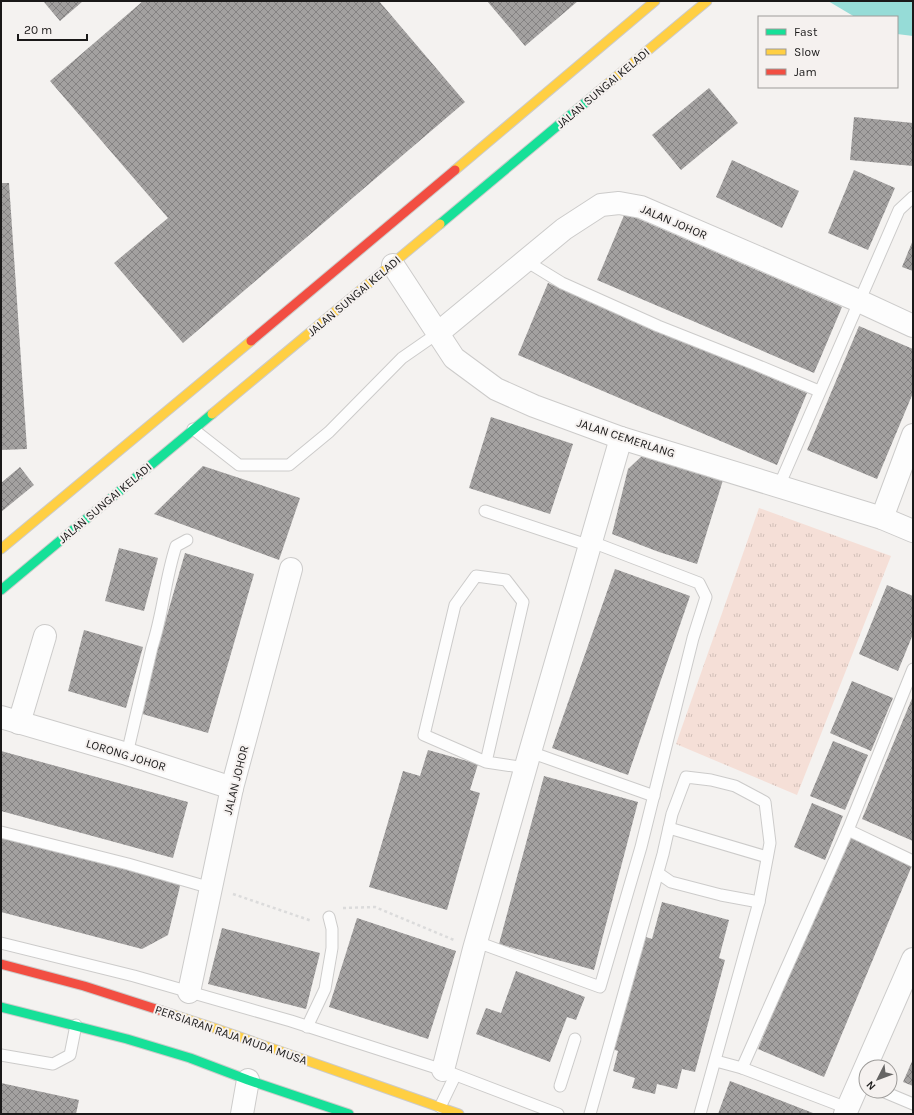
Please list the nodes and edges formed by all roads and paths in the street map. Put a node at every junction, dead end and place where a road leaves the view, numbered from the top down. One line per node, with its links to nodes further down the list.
1 (655, 1): 19 (street)
2 (707, 1): 5 (street, JALAN SUNGAI KELADI)
3 (913, 197): 6 (lane)
4 (526, 261): 6 (street, JALAN JOHOR); 8 (street, JALAN JOHOR); 9 (lane)
5 (393, 265): 8 (street, JALAN CEMERLANG); 10 (street, JALAN SUNGAI KELADI)
6 (859, 301): 7 (street, JALAN JOHOR); 9 (lane)
7 (913, 326)
8 (438, 333): 10 (lane); 12 (street, JALAN CEMERLANG)
9 (819, 391): 13 (lane)
10 (193, 429): 21 (street, JALAN SUNGAI KELADI)
11 (913, 435): 15 (street)
12 (621, 438): 13 (street, JALAN CEMERLANG); 18 (street)
13 (779, 486): 15 (street, JALAN CEMERLANG)
14 (485, 511): 18 (lane)
15 (882, 518): 16 (street, JALAN CEMERLANG)
16 (913, 531)
17 (187, 540): 25 (lane)
18 (591, 544): 26 (street); 29 (lane)
19 (1, 549)
20 (290, 569): 28 (street, JALAN JOHOR)
21 (1, 590)
22 (45, 636): 24 (street, LORONG JOHOR)
23 (913, 669): 31 (lane)
24 (10, 720): 25 (street, LORONG JOHOR)
25 (127, 754): 28 (street, LORONG JOHOR)
26 (528, 760): 27 (lane); 29 (lane); 39 (street)
27 (486, 762): 27 (lane)
28 (232, 788): 36 (street, JALAN JOHOR)
29 (654, 796): 39 (lane)
30 (669, 828): 33 (lane); 33 (lane); 35 (lane)
31 (848, 830): 34 (lane); 51 (lane)
32 (1, 832): 36 (lane)
33 (767, 857): 37 (lane)
34 (913, 861)
35 (658, 873): 37 (lane); 64 (lane)
36 (212, 888): 43 (street, JALAN JOHOR)
37 (759, 902): 50 (lane)
38 (329, 917): 46 (lane)
39 (477, 942): 52 (street)
40 (1, 943): 43 (lane)
41 (1, 964): 58 (street, PERSIARAN RAJA MUDA MUSA)
42 (911, 970): 49 (street)
43 (189, 992): 46 (lane)
44 (1, 1007): 45 (street)
45 (76, 1025): 48 (lane); 53 (street)
46 (308, 1027): 52 (lane)
47 (574, 1039): 54 (lane)
48 (1, 1055)
49 (872, 1059)
50 (716, 1061): 51 (lane); 65 (lane)
51 (742, 1068): 59 (lane)
52 (449, 1073): 58 (lane); 63 (lane)
53 (248, 1080): 60 (street); 61 (street)
54 (560, 1086)
55 (858, 1090): 59 (street)
56 (898, 1098): 57 (lane)
57 (913, 1104)
58 (440, 1107): 62 (street, PERSIARAN RAJA MUDA MUSA)
59 (846, 1111)
60 (242, 1114)
61 (349, 1114)
62 (458, 1114)
63 (558, 1114)
64 (590, 1114)
65 (700, 1114)

